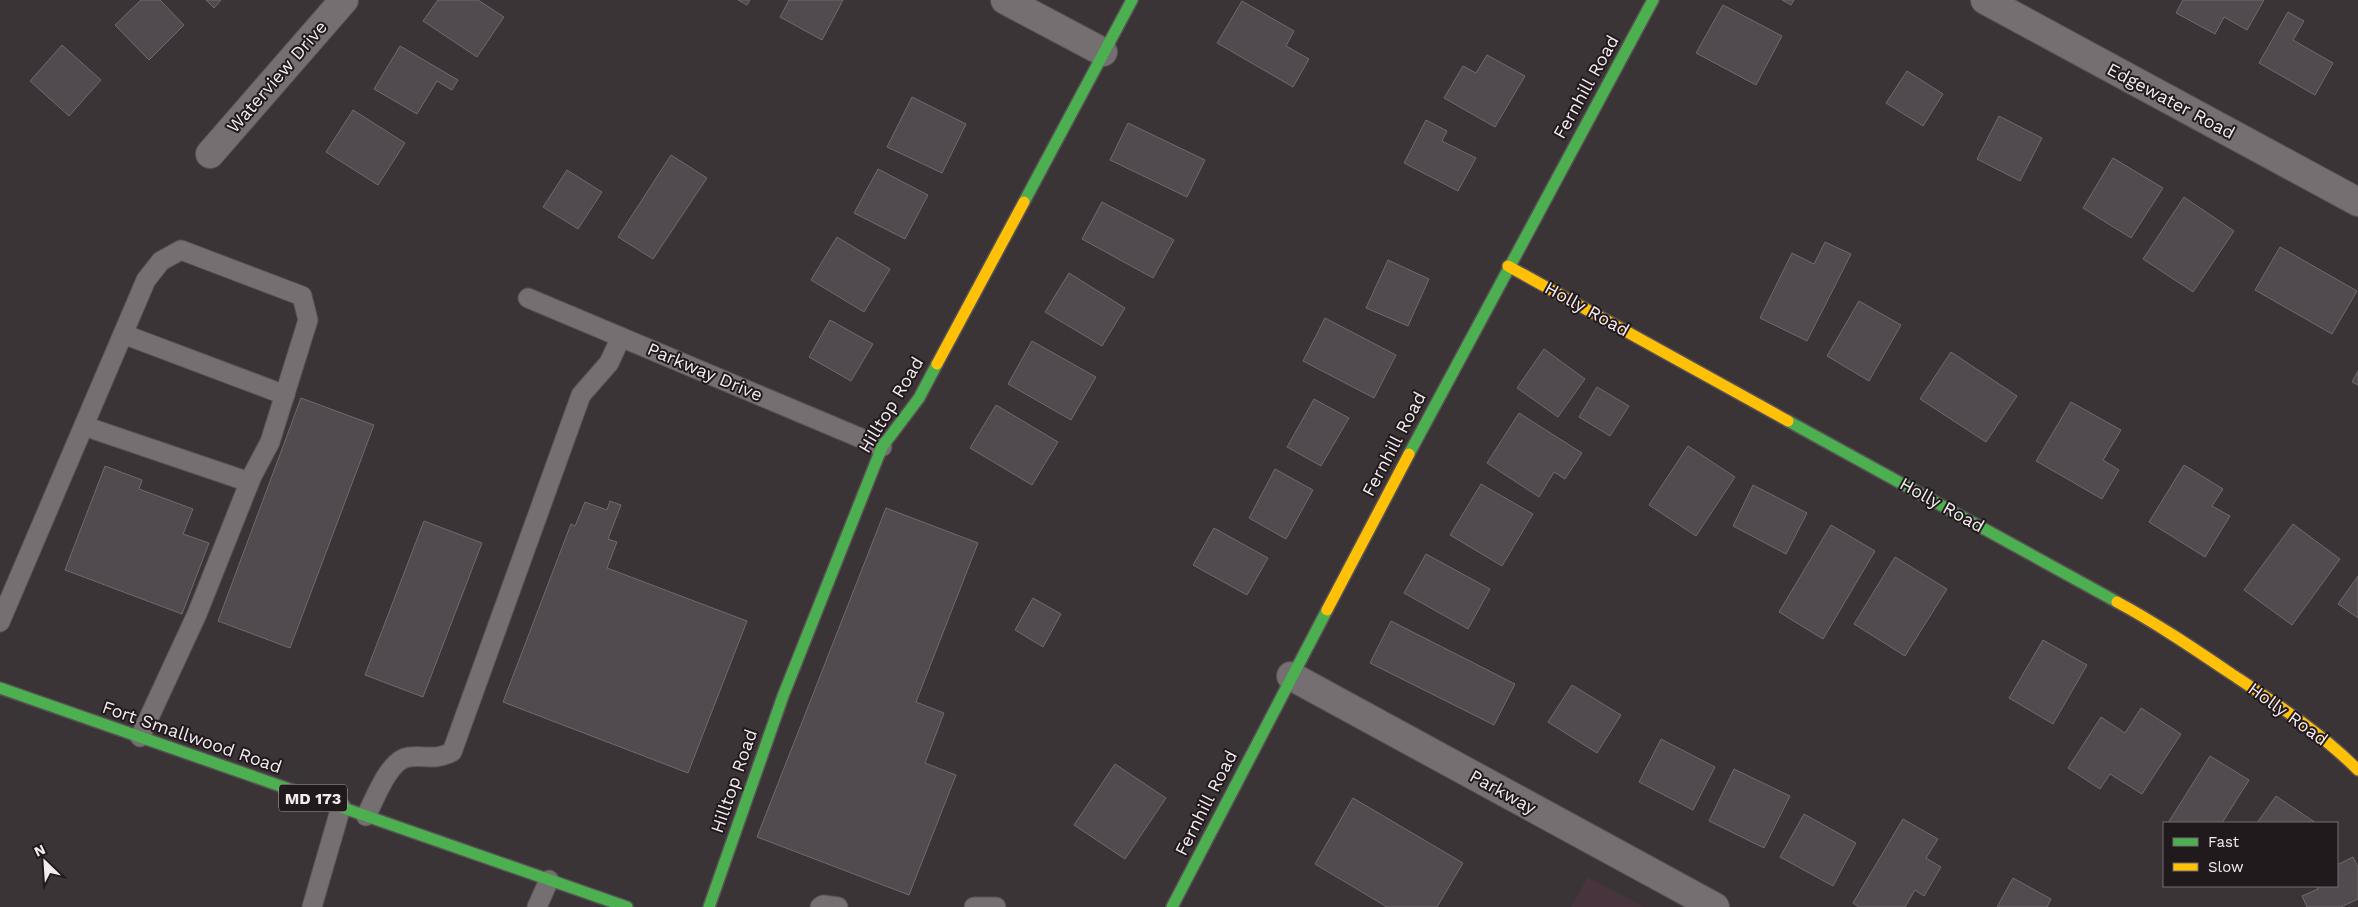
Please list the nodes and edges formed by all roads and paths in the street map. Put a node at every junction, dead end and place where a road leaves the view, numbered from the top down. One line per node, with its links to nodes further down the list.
1 (344, 0): 7 (street, Waterview Drive)
2 (1006, 0): 6 (street)
3 (1132, 0): 6 (street, Hilltop Road)
4 (1653, 0): 9 (street, Fernhill Road)
5 (1984, 0): 8 (street, Edgewater Road)
6 (1103, 52): 15 (street, Hilltop Road)
7 (210, 154)
8 (2358, 202)
9 (1508, 266): 18 (street, Fernhill Road); 21 (street, Holly Road)
10 (528, 298): 12 (lane, Parkway Drive)
11 (123, 334): 13 (lane); 13 (lane); 14 (lane)
12 (621, 337): 15 (lane, Parkway Drive); 23 (lane)
13 (285, 395): 16 (lane)
14 (84, 426): 16 (lane); 17 (lane)
15 (882, 447): 28 (street, Hilltop Road)
16 (249, 482): 20 (lane)
17 (0, 622)
18 (1291, 676): 33 (street, Fernhill Road); 34 (street, Parkway)
19 (0, 688): 20 (street, Fort Smallwood Road / MD 173)
20 (140, 737): 22 (street, Fort Smallwood Road / MD 173)
21 (2358, 770)
22 (341, 807): 23 (street, Fort Smallwood Road / MD 173); 25 (lane)
23 (366, 816): 24 (street, Fort Smallwood Road / MD 173)
24 (550, 880): 26 (lane); 27 (street, Fort Smallwood Road / MD 173)
25 (312, 907)
26 (537, 907)
27 (627, 907)
28 (708, 907)
29 (820, 907): 30 (lane)
30 (838, 907)
31 (974, 907): 32 (lane)
32 (996, 907)
33 (1172, 907)
34 (1715, 907)

